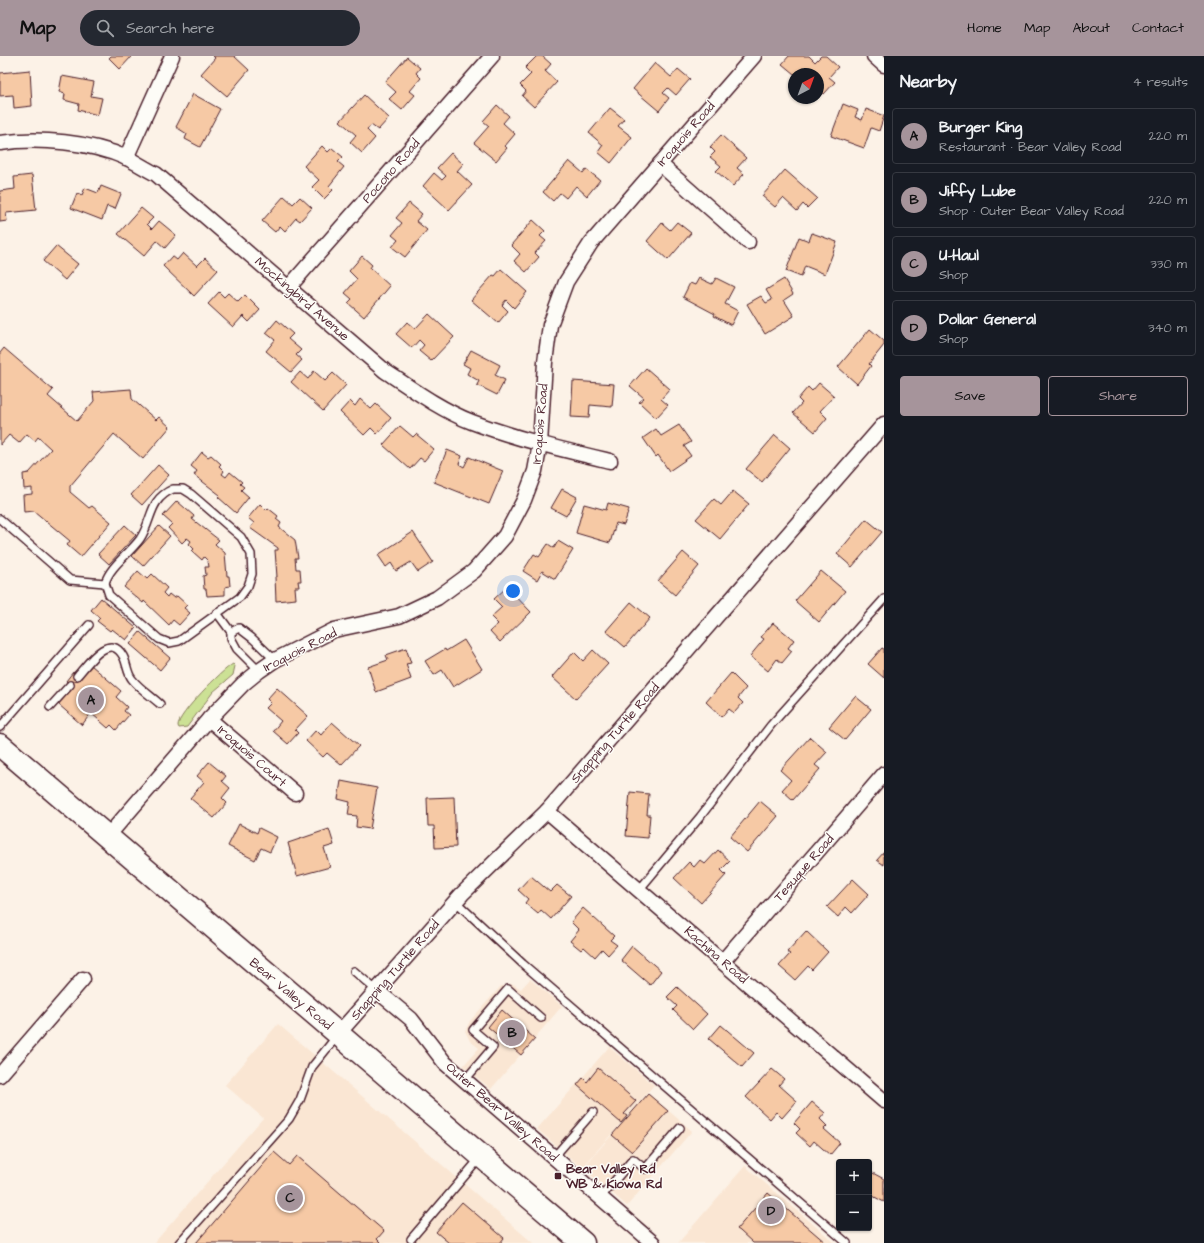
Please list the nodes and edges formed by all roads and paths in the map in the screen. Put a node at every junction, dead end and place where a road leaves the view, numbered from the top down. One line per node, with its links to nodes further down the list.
1 (172, 56): 7 (street)
2 (492, 56): 10 (street, Pocono Road)
3 (754, 56): 8 (street, Iroquois Road)
4 (874, 56): 5 (street)
5 (884, 65)
6 (0, 142): 7 (street, Mockingbird Avenue)
7 (126, 158): 10 (street, Mockingbird Avenue)
8 (660, 164): 9 (street); 12 (street, Iroquois Road)
9 (748, 242)
10 (289, 287): 12 (street, Mockingbird Avenue)
11 (884, 424): 31 (street, Snapping Turtle Road)
12 (540, 444): 13 (street, Mockingbird Avenue); 20 (street, Iroquois Road)
13 (610, 461)
14 (0, 519): 15 (lane)
15 (105, 583): 17 (lane); 17 (lane)
16 (884, 599): 33 (lane)
17 (217, 614): 19 (lane)
18 (89, 625): 27 (lane)
19 (231, 632): 20 (lane); 21 (lane)
20 (274, 660): 21 (street, Iroquois Road)
21 (259, 671): 26 (street, Iroquois Road)
22 (77, 676): 24 (lane)
23 (70, 685): 25 (lane)
24 (160, 704)
25 (50, 708)
26 (209, 719): 30 (street, Iroquois Court); 32 (street, Iroquois Road)
27 (0, 727)
28 (0, 745): 32 (main road, Bear Valley Road)
29 (884, 774): 35 (street, Tesuque Road)
30 (295, 793)
31 (547, 812): 33 (street, Kachina Road); 34 (street, Snapping Turtle Road)
32 (107, 837): 40 (main road, Bear Valley Road)
33 (639, 890): 35 (street, Kachina Road)
34 (455, 901): 38 (street, Snapping Turtle Road); 53 (lane)
35 (724, 961): 43 (street, Kachina Road)
36 (354, 971): 38 (lane)
37 (83, 979): 41 (street)
38 (376, 990): 40 (street, Snapping Turtle Road); 42 (street, Outer Bear Valley Road)
39 (541, 1018): 42 (lane)
40 (338, 1034): 46 (main road, Bear Valley Road); 50 (lane)
41 (0, 1075)
42 (465, 1080): 47 (street, Outer Bear Valley Road)
43 (884, 1101)
44 (593, 1112): 47 (lane)
45 (680, 1128): 48 (lane)
46 (482, 1156): 49 (lane); 51 (main road, Bear Valley Road)
47 (554, 1157): 48 (street, Outer Bear Valley Road)
48 (600, 1197): 52 (street, Outer Bear Valley Road)
49 (411, 1239)
50 (179, 1243)
51 (583, 1243)
52 (653, 1243)
53 (847, 1243)

